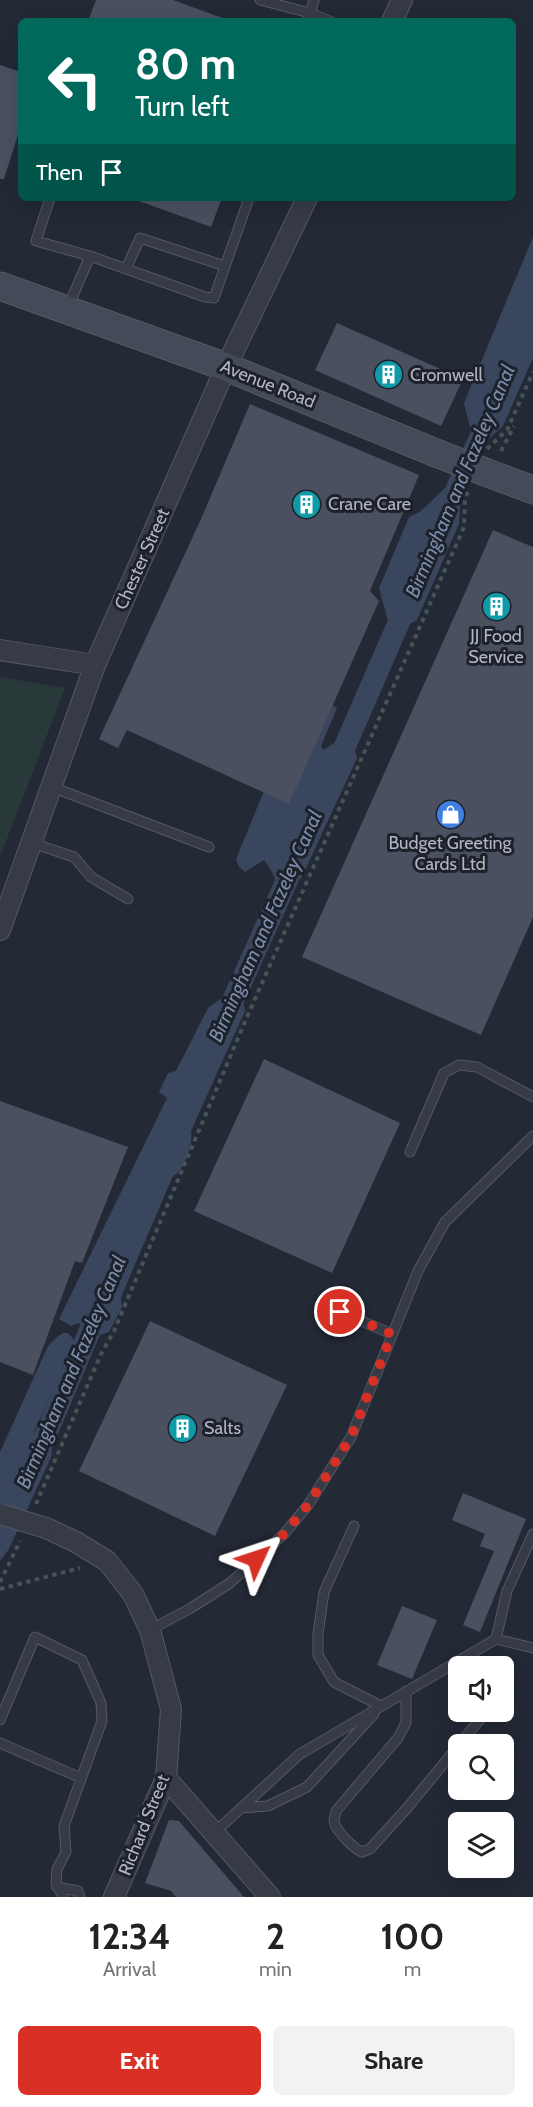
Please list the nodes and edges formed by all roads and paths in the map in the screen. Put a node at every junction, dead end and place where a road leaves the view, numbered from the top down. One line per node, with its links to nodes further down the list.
1 (260, 0): 4 (lane)
2 (314, 0): 4 (lane)
3 (402, 0): 5 (street)
4 (309, 17)
5 (393, 18)
6 (49, 201): 9 (lane)
7 (248, 201): 10 (lane)
8 (307, 201): 14 (street, Chester Street)
9 (90, 256): 11 (lane); 13 (lane)
10 (225, 266): 11 (lane); 11 (lane)
11 (126, 269)
12 (0, 286): 13 (street, Avenue Road)
13 (67, 310): 14 (street, Avenue Road)
14 (226, 367): 17 (street, Avenue Road, bridge); 20 (street, Chester Street)
15 (533, 372): 16 (path)
16 (507, 430): 17 (path); 17 (path)
17 (483, 467): 18 (street, Avenue Road); 33 (path)
18 (533, 490)
19 (0, 650): 20 (street)
20 (95, 665): 21 (street, Chester Street)
21 (52, 787): 22 (street, Chester Street); 23 (lane)
22 (32, 843): 25 (lane); 27 (street, Chester Street)
23 (209, 847)
24 (272, 895): 26 (path)
25 (128, 899)
26 (286, 901)
27 (0, 930)
28 (533, 1097): 30 (lane)
29 (533, 1136): 32 (lane)
30 (411, 1152)
31 (340, 1312): 32 (lane)
32 (392, 1334): 41 (lane)
33 (34, 1510)
34 (0, 1514): 38 (street, Richard Street, bridge)
35 (354, 1526): 47 (lane)
36 (25, 1531): 39 (path)
37 (533, 1534): 42 (lane)
38 (107, 1561): 40 (path); 41 (street, Richard Street)
39 (0, 1582)
40 (0, 1589)
41 (150, 1630): 52 (street, Richard Street)
42 (496, 1639): 43 (lane); 44 (lane)
43 (533, 1648)
44 (466, 1656)
45 (448, 1667): 46 (lane)
46 (406, 1691): 47 (lane); 49 (lane)
47 (381, 1706): 53 (lane); 53 (lane)
48 (0, 1720): 51 (lane)
49 (478, 1722)
50 (0, 1743): 51 (lane)
51 (81, 1778): 55 (lane)
52 (166, 1778): 54 (street); 58 (street, Richard Street)
53 (242, 1808): 54 (lane)
54 (215, 1832): 59 (street)
55 (57, 1887): 56 (lane); 57 (lane)
56 (63, 1897)
57 (80, 1897)
58 (114, 1897)
59 (270, 1897)

